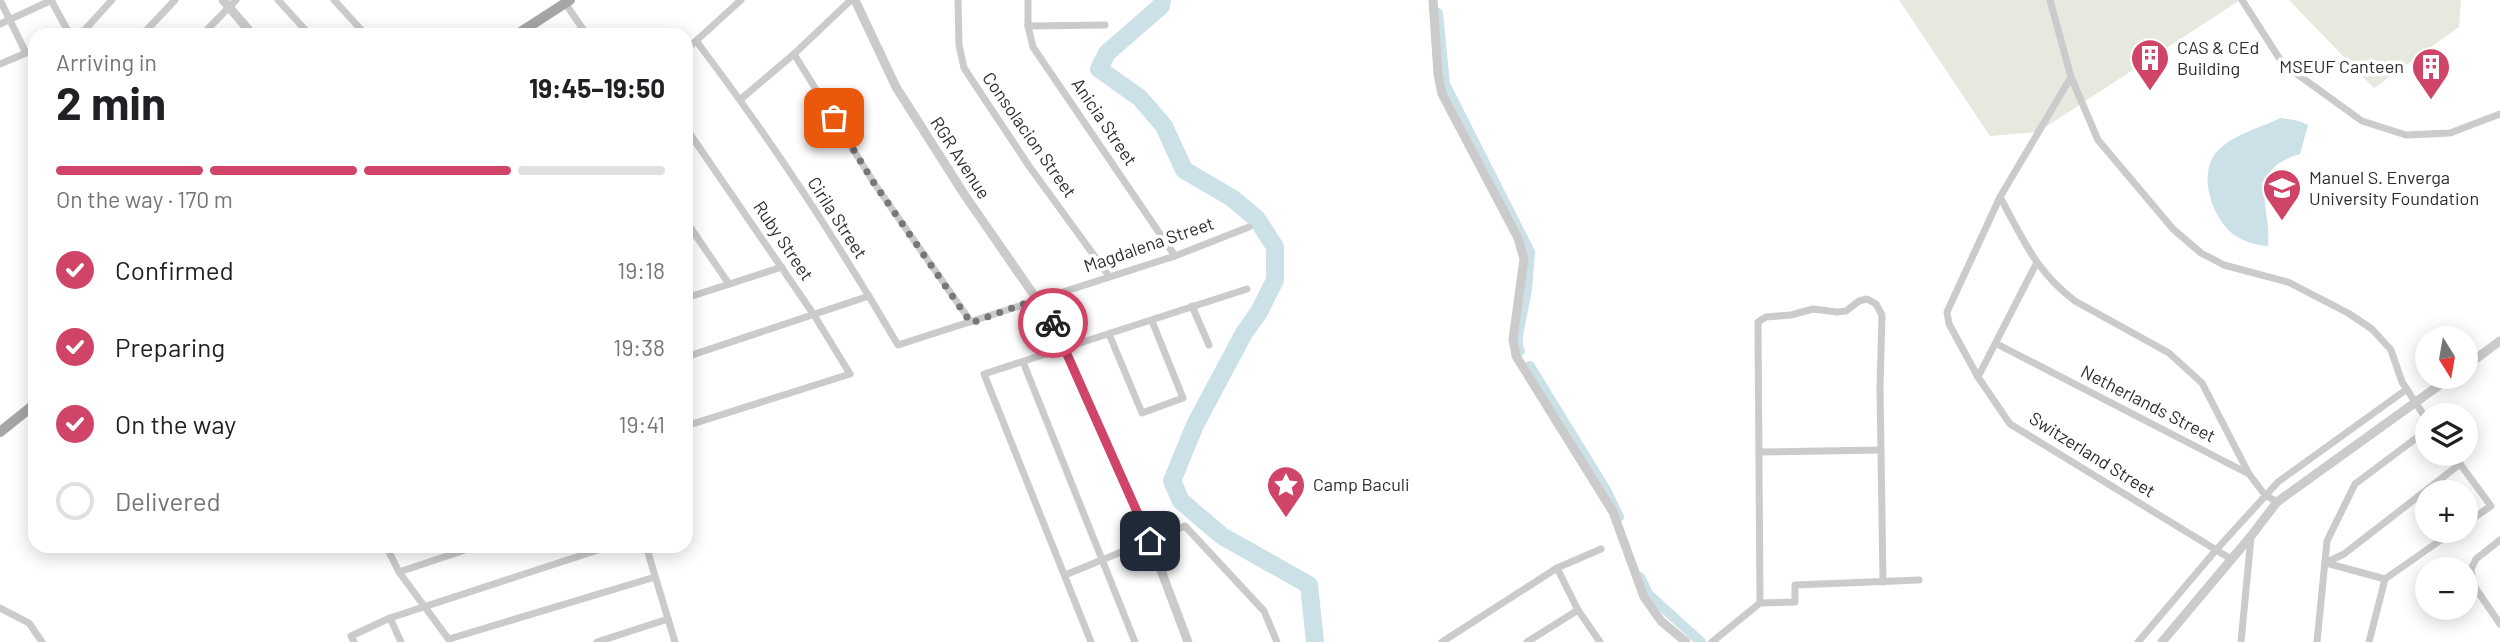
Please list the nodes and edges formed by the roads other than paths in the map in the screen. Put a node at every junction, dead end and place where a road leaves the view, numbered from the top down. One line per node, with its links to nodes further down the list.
1 (1, 0): 16 (street)
2 (51, 0): 16 (street); 20 (street)
3 (112, 0): 21 (street)
4 (175, 0): 22 (street)
5 (278, 0): 25 (street)
6 (334, 0): 26 (street)
7 (741, 0): 29 (street)
8 (853, 0): 31 (street); 48 (street, RGR Avenue)
9 (958, 0): 43 (street, Consolacion Street)
10 (1028, 0): 19 (street, Anicia Street)
11 (1433, 0): 121 (street)
12 (2050, 0): 33 (street)
13 (2242, 0): 35 (street)
14 (567, 1): 27 (main road); 28 (street)
15 (229, 2): 23 (street); 24 (street)
16 (10, 20): 17 (street); 32 (street)
17 (0, 24)
18 (1105, 25): 19 (street)
19 (1028, 26): 40 (street, Anicia Street)
20 (66, 28)
21 (86, 28)
22 (149, 28)
23 (208, 28)
24 (248, 28)
25 (304, 28)
26 (360, 28)
27 (526, 28)
28 (583, 28)
29 (697, 42): 30 (street); 34 (street, Cirila Street)
30 (693, 45)
31 (794, 54): 34 (street); 52 (street)
32 (0, 64)
33 (2071, 76): 37 (street); 63 (street)
34 (741, 99): 47 (street, Cirila Street)
35 (2500, 114)
36 (693, 138): 42 (street, Ruby Street)
37 (2000, 197): 41 (street); 62 (street, Switzerland Street)
38 (1250, 227): 40 (street, Magdalena Street)
39 (693, 231): 44 (street)
40 (1174, 256): 43 (street, Magdalena Street)
41 (2036, 264): 55 (street); 74 (street)
42 (782, 267): 44 (street); 50 (street, Ruby Street)
43 (1109, 276): 48 (street, Magdalena Street)
44 (729, 284): 46 (street)
45 (1247, 289): 49 (street)
46 (693, 296)
47 (869, 296): 50 (street); 56 (street, Cirila Street)
48 (1037, 299): 52 (street, Magdalena Street); 58 (street, RGR Avenue)
49 (1192, 306): 51 (street); 57 (street)
50 (814, 315): 59 (street); 68 (street, Ruby Street)
51 (1152, 321): 53 (street); 53 (street)
52 (971, 323): 56 (street, Magdalena Street)
53 (1109, 334): 58 (street)
54 (2500, 341): 60 (street)
55 (1997, 344): 62 (street); 74 (street, Netherlands Street)
56 (898, 345)
57 (1209, 345)
58 (1066, 348): 61 (street); 81 (street, RGR Avenue)
59 (693, 355)
60 (2478, 357)
61 (1023, 362): 90 (street); 94 (street)
62 (1978, 377): 84 (street, Switzerland Street)
63 (2407, 389): 65 (street); 76 (street)
64 (2435, 389): 65 (street)
65 (2416, 403)
66 (2415, 404): 77 (street)
67 (28, 410): 69 (main road)
68 (693, 424)
69 (0, 432)
70 (2415, 439): 91 (street)
71 (1881, 450): 72 (street); 72 (street); 98 (street)
72 (1759, 452): 99 (street)
73 (2457, 466): 91 (street)
74 (2249, 474): 76 (street, Netherlands Street)
75 (2478, 488): 78 (street)
76 (2265, 495): 77 (street, Netherlands Street); 84 (street)
77 (2277, 502): 79 (street)
78 (2478, 515)
79 (2251, 536): 89 (street); 125 (street)
80 (2500, 540): 105 (street)
81 (1150, 541): 90 (street); 116 (street, RGR Avenue); 117 (street)
82 (2436, 543): 96 (street)
83 (1601, 549): 92 (street)
84 (2216, 550): 89 (street, Switzerland Street); 123 (street)
85 (390, 553): 93 (street)
86 (456, 553): 93 (street)
87 (589, 553): 100 (street)
88 (648, 553): 95 (street)
89 (2231, 559): 124 (street)
90 (1103, 560): 94 (street); 115 (street)
91 (2325, 563): 96 (street); 126 (street)
92 (1557, 568): 102 (street); 118 (street)
93 (399, 572): 100 (street)
94 (1065, 575): 114 (street)
95 (655, 577): 104 (street); 108 (street)
96 (2385, 579): 127 (street)
97 (1919, 580): 98 (street)
98 (1883, 582): 99 (street)
99 (1760, 603): 122 (street)
100 (426, 607): 103 (street); 108 (street)
101 (0, 608): 109 (street)
102 (1578, 610): 119 (street); 120 (street)
103 (390, 618): 107 (street); 110 (street)
104 (668, 619): 106 (street); 113 (street)
105 (2500, 624)
106 (624, 634): 111 (street); 112 (street)
107 (353, 639)
108 (450, 640)
109 (43, 642)
110 (401, 642)
111 (597, 642)
112 (626, 642)
113 (675, 642)
114 (1091, 642)
115 (1135, 642)
116 (1188, 642)
117 (1277, 642)
118 (1442, 642)
119 (1527, 642)
120 (1600, 642)
121 (1686, 642)
122 (1713, 642)
123 (2138, 642)
124 (2162, 642)
125 (2241, 642)
126 (2317, 642)
127 (2369, 642)

